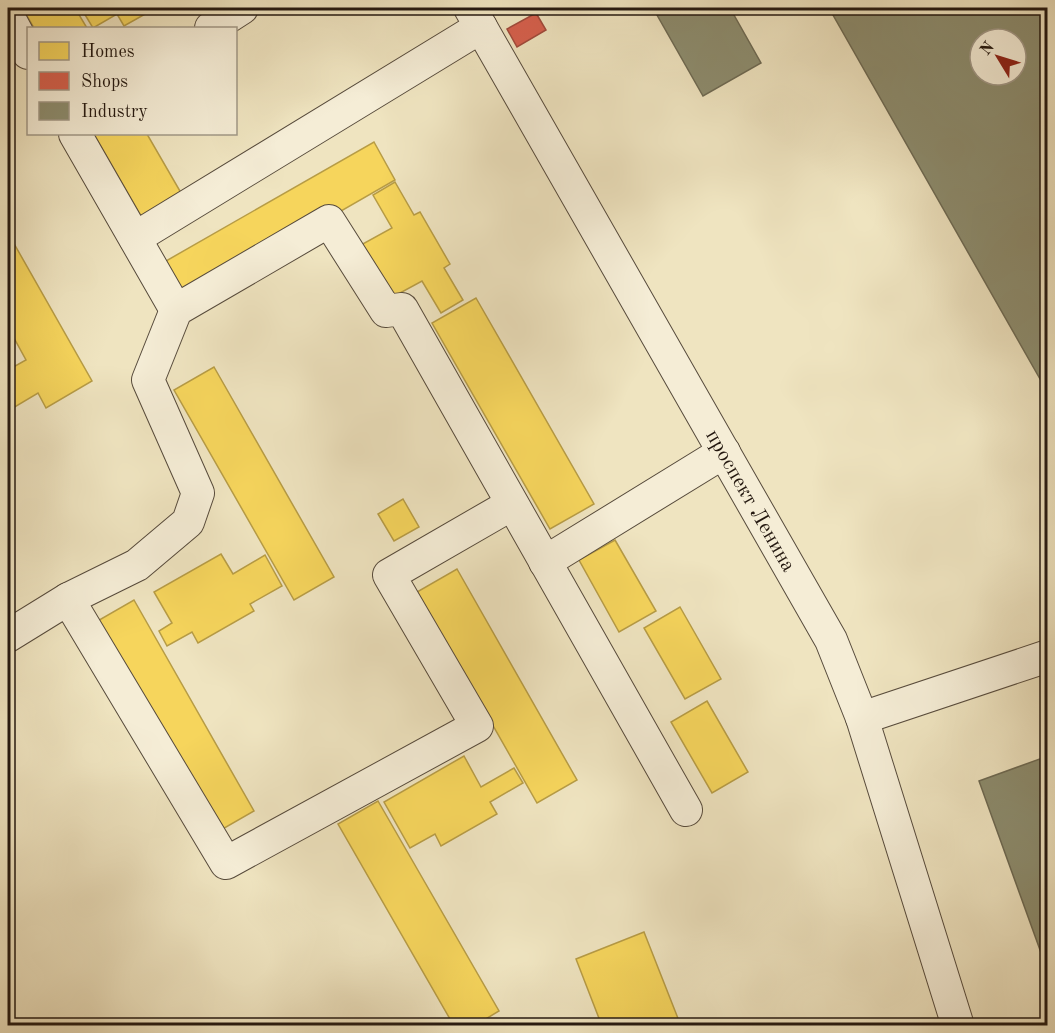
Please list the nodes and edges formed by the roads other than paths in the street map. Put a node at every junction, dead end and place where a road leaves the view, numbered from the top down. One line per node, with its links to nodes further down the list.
1 (242, 8): 4 (street)
2 (8, 16): 5 (street)
3 (476, 17): 7 (street); 9 (street, проспект Ленина)
4 (213, 27)
5 (27, 51)
6 (76, 135): 7 (street)
7 (135, 238): 8 (street)
8 (176, 310): 10 (street); 12 (street)
9 (724, 452): 11 (street); 15 (street, проспект Ленина)
10 (512, 504): 11 (street); 12 (street)
11 (545, 562): 16 (street)
12 (68, 599): 13 (street)
13 (8, 636)
14 (1047, 656): 15 (street)
15 (862, 718): 17 (street, проспект Ленина)
16 (686, 810)
17 (958, 1026)

